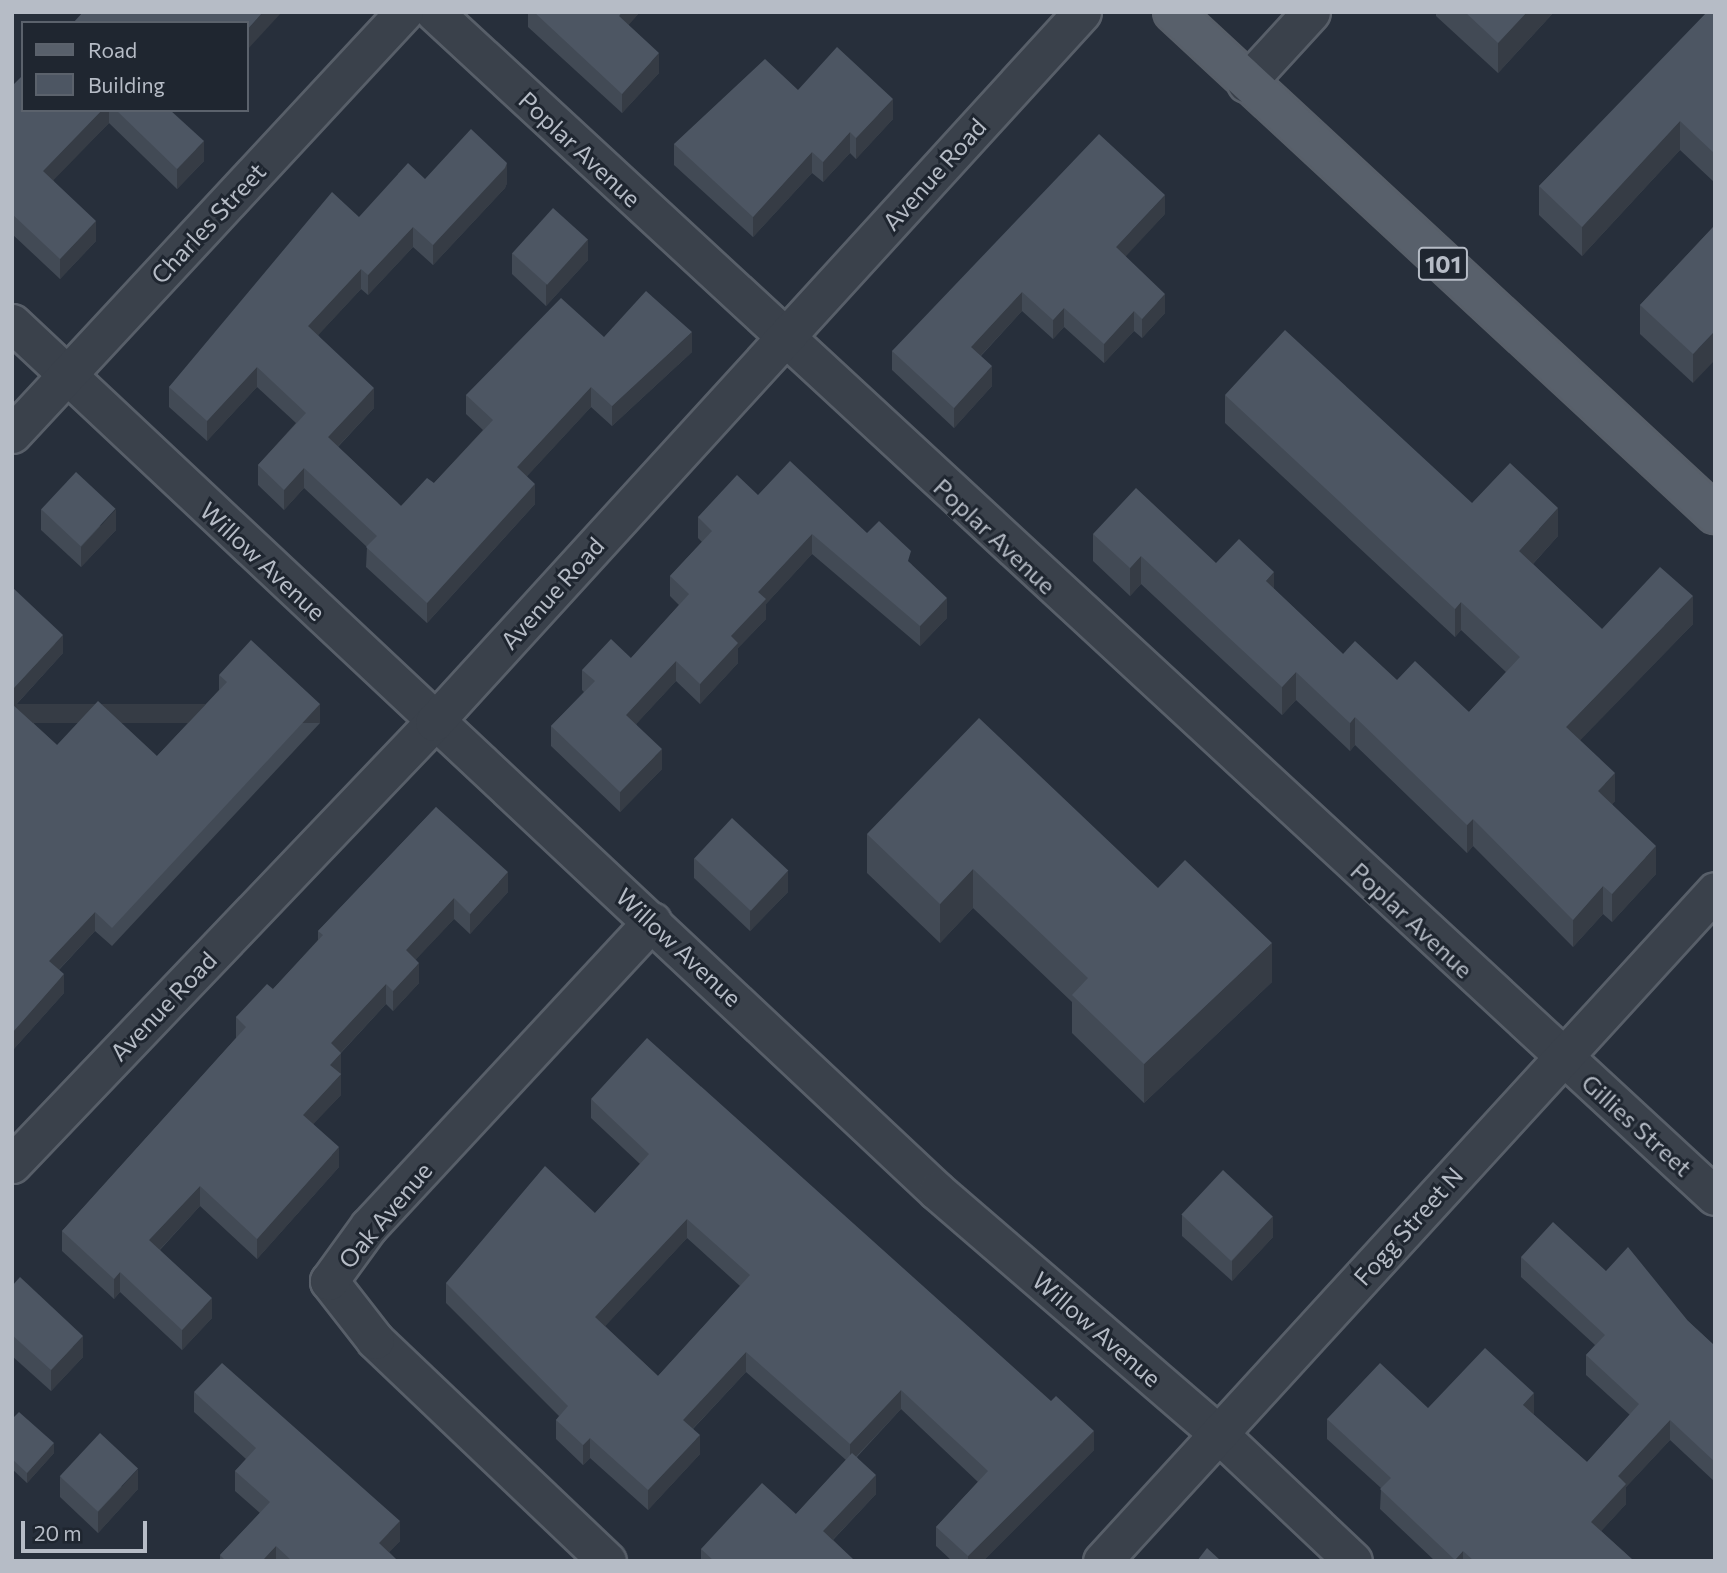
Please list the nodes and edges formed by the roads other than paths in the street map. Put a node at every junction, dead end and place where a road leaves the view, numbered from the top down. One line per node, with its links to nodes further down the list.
1 (404, 12): 9 (street, Charles Street)
2 (434, 12): 8 (street, Poplar Avenue)
3 (1082, 12): 8 (street, Avenue Road)
4 (1173, 12): 6 (main road, 101)
5 (1311, 12): 6 (street)
6 (1246, 83): 11 (main road, 101)
7 (12, 323): 9 (street, Willow Avenue)
8 (783, 340): 12 (street, Avenue Road); 15 (street, Poplar Avenue)
9 (66, 376): 10 (street, Charles Street); 12 (street, Willow Avenue)
10 (12, 434)
11 (1715, 514)
12 (434, 722): 14 (street, Willow Avenue); 16 (street, Avenue Road)
13 (1715, 891): 15 (street, Fogg Street N)
14 (652, 921): 18 (street, Willow Avenue); 19 (street, Oak Avenue)
15 (1560, 1055): 17 (street, Gillies Street); 18 (street, Fogg Street N)
16 (12, 1164)
17 (1715, 1196)
18 (1222, 1437): 20 (street, Fogg Street N); 21 (street, Willow Avenue)
19 (607, 1561)
20 (1102, 1561)
21 (1353, 1561)

